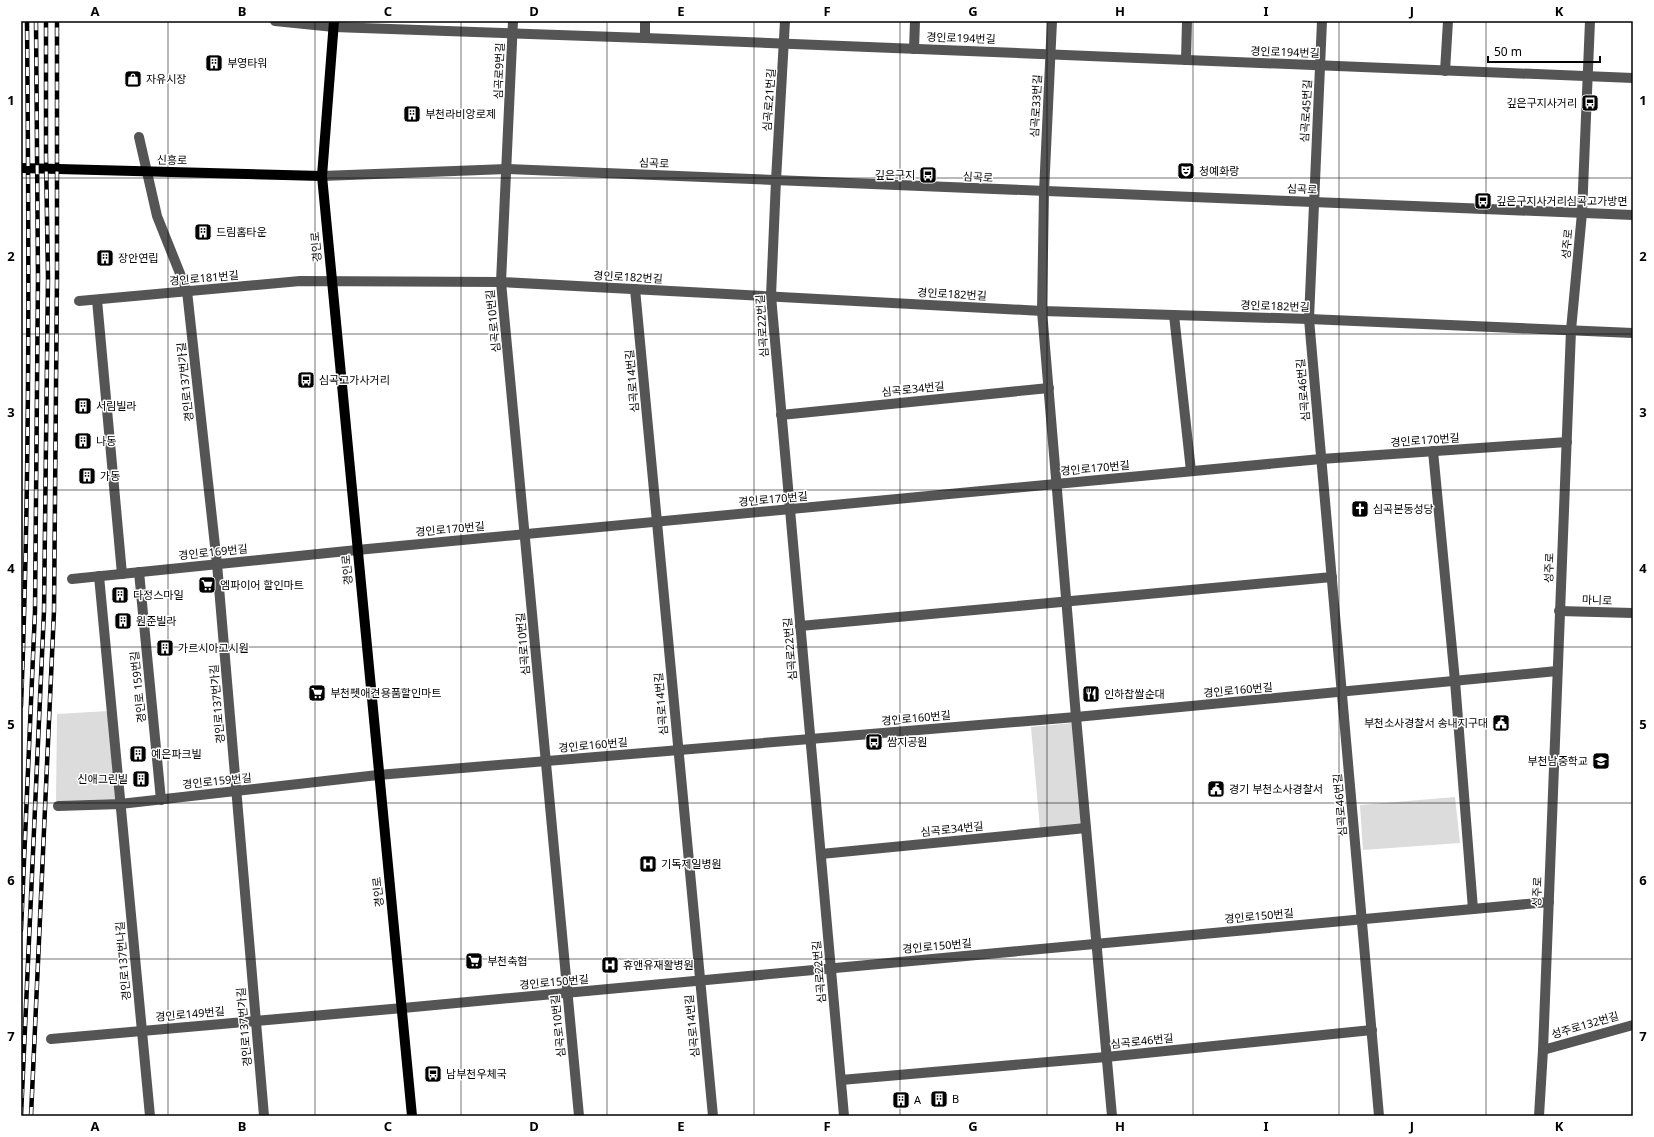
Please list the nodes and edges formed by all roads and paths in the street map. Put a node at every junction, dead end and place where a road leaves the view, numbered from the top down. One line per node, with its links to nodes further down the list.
1 (275, 21): 11 (street, 경인로194번길)
2 (513, 21): 12 (street, 심곡로9번길)
3 (646, 21): 13 (street)
4 (785, 21): 14 (street, 심곡로21번길)
5 (915, 21): 15 (street)
6 (1052, 21): 16 (street, 심곡로33번길)
7 (1187, 21): 17 (street)
8 (1322, 21): 18 (street, 심곡로45번길)
9 (1448, 21): 19 (street)
10 (1590, 21): 20 (street, 성주로)
11 (334, 24): 12 (street, 경인로194번길); 25 (main road, 경인로)
12 (512, 34): 13 (street, 경인로194번길); 24 (street, 심곡로9번길)
13 (645, 38): 14 (street, 경인로194번길)
14 (785, 44): 15 (street, 경인로194번길); 26 (street, 심곡로21번길)
15 (914, 49): 16 (street, 경인로194번길)
16 (1051, 54): 17 (street, 경인로194번길); 27 (street, 심곡로33번길)
17 (1186, 60): 18 (street, 경인로194번길)
18 (1320, 66): 19 (street, 경인로194번길); 28 (street, 심곡로45번길)
19 (1445, 71): 20 (street, 경인로194번길)
20 (1588, 77): 21 (street, 경인로194번길); 29 (street, 성주로)
21 (1633, 78)
22 (139, 137): 34 (street, 경인로137번가길)
23 (21, 168): 25 (main road, 신흥로)
24 (507, 169): 25 (street, 심곡로); 26 (street, 심곡로); 32 (street, 심곡로10번길)
25 (322, 176): 31 (main road, 경인로)
26 (776, 180): 27 (street, 심곡로); 35 (street, 심곡로22번길)
27 (1044, 192): 28 (street, 심곡로); 38 (street)
28 (1314, 201): 29 (street, 심곡로); 40 (street, 심곡로46번길)
29 (1582, 213): 30 (street, 심곡로); 41 (street, 성주로)
30 (1633, 215)
31 (332, 282): 32 (street, 경인로182번길); 34 (street, 경인로181번길); 53 (main road, 경인로)
32 (501, 282): 33 (street, 경인로182번길); 52 (street, 심곡로10번길)
33 (636, 289): 35 (street, 경인로182번길); 51 (street, 심곡로14번길)
34 (187, 291): 36 (street, 경인로181번길); 54 (street, 경인로137번가길)
35 (771, 296): 38 (street, 경인로182번길); 44 (street, 심곡로22번길)
36 (97, 300): 37 (street, 경인로181번길); 56 (street)
37 (79, 302)
38 (1042, 310): 39 (street, 경인로182번길); 43 (street)
39 (1174, 315): 40 (street, 경인로182번길); 48 (street)
40 (1309, 319): 41 (street, 경인로182번길); 47 (street, 심곡로46번길)
41 (1571, 330): 42 (street, 경인로182번길); 45 (street, 성주로)
42 (1633, 333)
43 (1049, 388): 44 (street, 심곡로34번길); 49 (street)
44 (781, 414): 50 (street, 심곡로22번길)
45 (1567, 442): 46 (street, 경인로170번길); 61 (street, 성주로)
46 (1432, 451): 47 (street, 경인로170번길); 65 (street)
47 (1321, 459): 48 (street, 경인로170번길); 58 (street, 심곡로46번길)
48 (1191, 472): 49 (street, 경인로170번길)
49 (1057, 484): 50 (street, 경인로170번길); 60 (street)
50 (789, 509): 51 (street, 경인로170번길); 63 (street, 심곡로22번길)
51 (656, 522): 52 (street, 경인로170번길); 69 (street, 심곡로14번길)
52 (525, 534): 53 (street, 경인로170번길); 70 (street, 심곡로10번길)
53 (357, 550): 54 (street, 경인로169번길); 71 (main road, 경인로)
54 (217, 564): 55 (street, 경인로169번길); 72 (street, 경인로137번가길)
55 (139, 572): 56 (street, 경인로169번길); 73 (street, 경인로 159번길)
56 (122, 574): 57 (street, 경인로169번길)
57 (99, 576): 59 (street, 경인로169번길); 74 (street, 경인로137번나길)
58 (1332, 577): 60 (street); 66 (street, 심곡로46번길)
59 (72, 579)
60 (1066, 600): 63 (street); 67 (street)
61 (1559, 611): 62 (street, 마니로); 64 (street, 성주로)
62 (1633, 614)
63 (800, 626): 68 (street, 심곡로22번길)
64 (1557, 671): 65 (street, 경인로160번길); 78 (street, 성주로)
65 (1455, 681): 66 (street, 경인로160번길); 79 (street)
66 (1342, 692): 67 (street, 경인로160번길); 80 (street, 심곡로46번길)
67 (1076, 717): 68 (street, 경인로160번길); 76 (street)
68 (810, 739): 69 (street, 경인로160번길); 77 (street, 심곡로22번길)
69 (678, 750): 70 (street, 경인로160번길); 83 (street, 심곡로14번길)
70 (545, 761): 71 (street, 경인로160번길); 84 (street, 심곡로10번길)
71 (378, 775): 72 (street, 경인로159번길); 85 (main road, 경인로)
72 (236, 791): 73 (street, 경인로159번길); 86 (street, 경인로137번가길)
73 (161, 800): 74 (street, 경인로159번길)
74 (120, 804): 75 (street, 경인로159번길); 88 (street, 경인로137번나길)
75 (58, 806)
76 (1086, 828): 77 (street, 심곡로34번길); 81 (street)
77 (821, 854): 82 (street, 심곡로22번길)
78 (1549, 902): 79 (street, 경인로150번길); 91 (street, 성주로)
79 (1473, 909): 80 (street, 경인로150번길)
80 (1362, 919): 81 (street, 경인로150번길); 89 (street, 심곡로46번길)
81 (1096, 943): 82 (street, 경인로150번길); 92 (street)
82 (831, 968): 83 (street, 경인로150번길); 93 (street, 심곡로22번길)
83 (699, 980): 84 (street, 경인로150번길); 98 (street, 심곡로14번길)
84 (566, 993): 85 (street, 경인로150번길); 97 (street, 심곡로10번길)
85 (402, 1008): 86 (street, 경인로149번길); 96 (main road, 경인로)
86 (256, 1020): 88 (street, 경인로149번길); 95 (street, 경인로137번가길)
87 (1633, 1025): 91 (street, 성주로132번길)
88 (142, 1030): 90 (street, 경인로149번길); 94 (street, 경인로137번나길)
89 (1372, 1030): 92 (street, 심곡로46번길); 101 (street, 심곡로46번길)
90 (51, 1039)
91 (1544, 1050): 102 (street, 성주로)
92 (1106, 1057): 93 (street); 100 (street)
93 (841, 1080): 99 (street, 심곡로22번길)
94 (150, 1116)
95 (264, 1116)
96 (412, 1116)
97 (579, 1116)
98 (712, 1116)
99 (844, 1116)
100 (1112, 1116)
101 (1379, 1116)
102 (1539, 1116)

